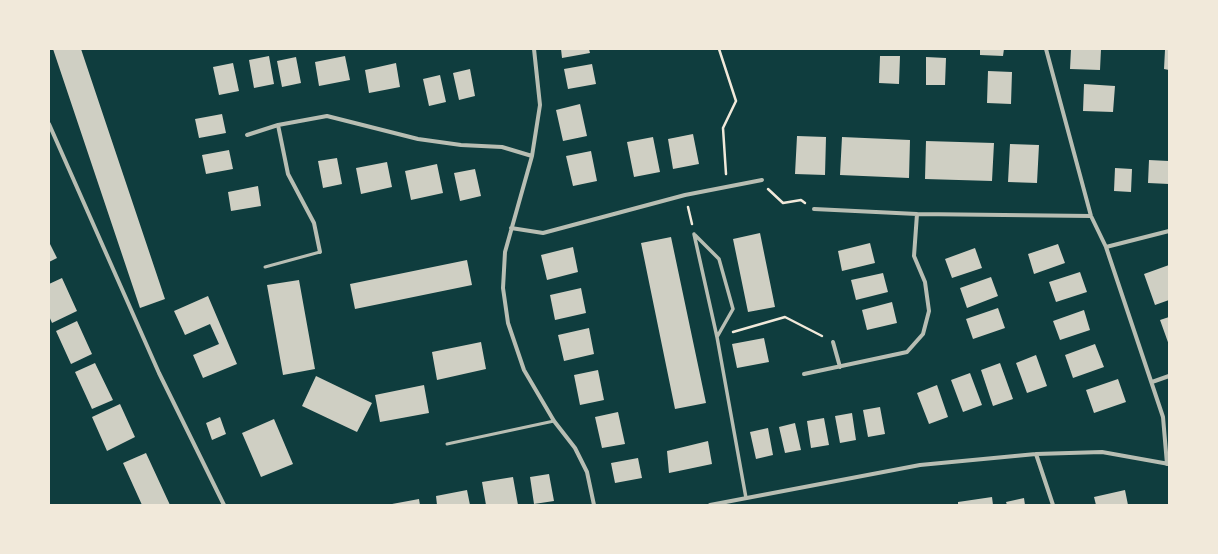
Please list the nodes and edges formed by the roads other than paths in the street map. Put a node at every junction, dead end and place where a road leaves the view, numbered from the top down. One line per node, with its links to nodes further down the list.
1 (534, 49): 6 (street)
2 (1046, 49): 10 (street)
3 (49, 124): 27 (street)
4 (278, 125): 5 (street); 6 (street); 14 (street)
5 (247, 135)
6 (532, 156): 11 (street)
7 (762, 180): 11 (street)
8 (814, 209): 9 (street)
9 (917, 214): 10 (street); 18 (street)
10 (1091, 216): 13 (street)
11 (511, 228): 22 (street)
12 (1169, 231): 13 (street)
13 (1106, 247): 21 (street)
14 (320, 252): 15 (lane)
15 (265, 267)
16 (717, 337): 16 (street); 26 (street)
17 (833, 342): 18 (street)
18 (840, 368): 19 (street)
19 (804, 374)
20 (1169, 376): 21 (street)
21 (1152, 382): 25 (street)
22 (554, 421): 23 (lane); 28 (street)
23 (447, 444)
24 (1036, 454): 25 (street); 26 (street); 30 (street)
25 (1168, 464)
26 (746, 498): 29 (street)
27 (224, 505)
28 (594, 505)
29 (710, 505)
30 (1053, 505)

